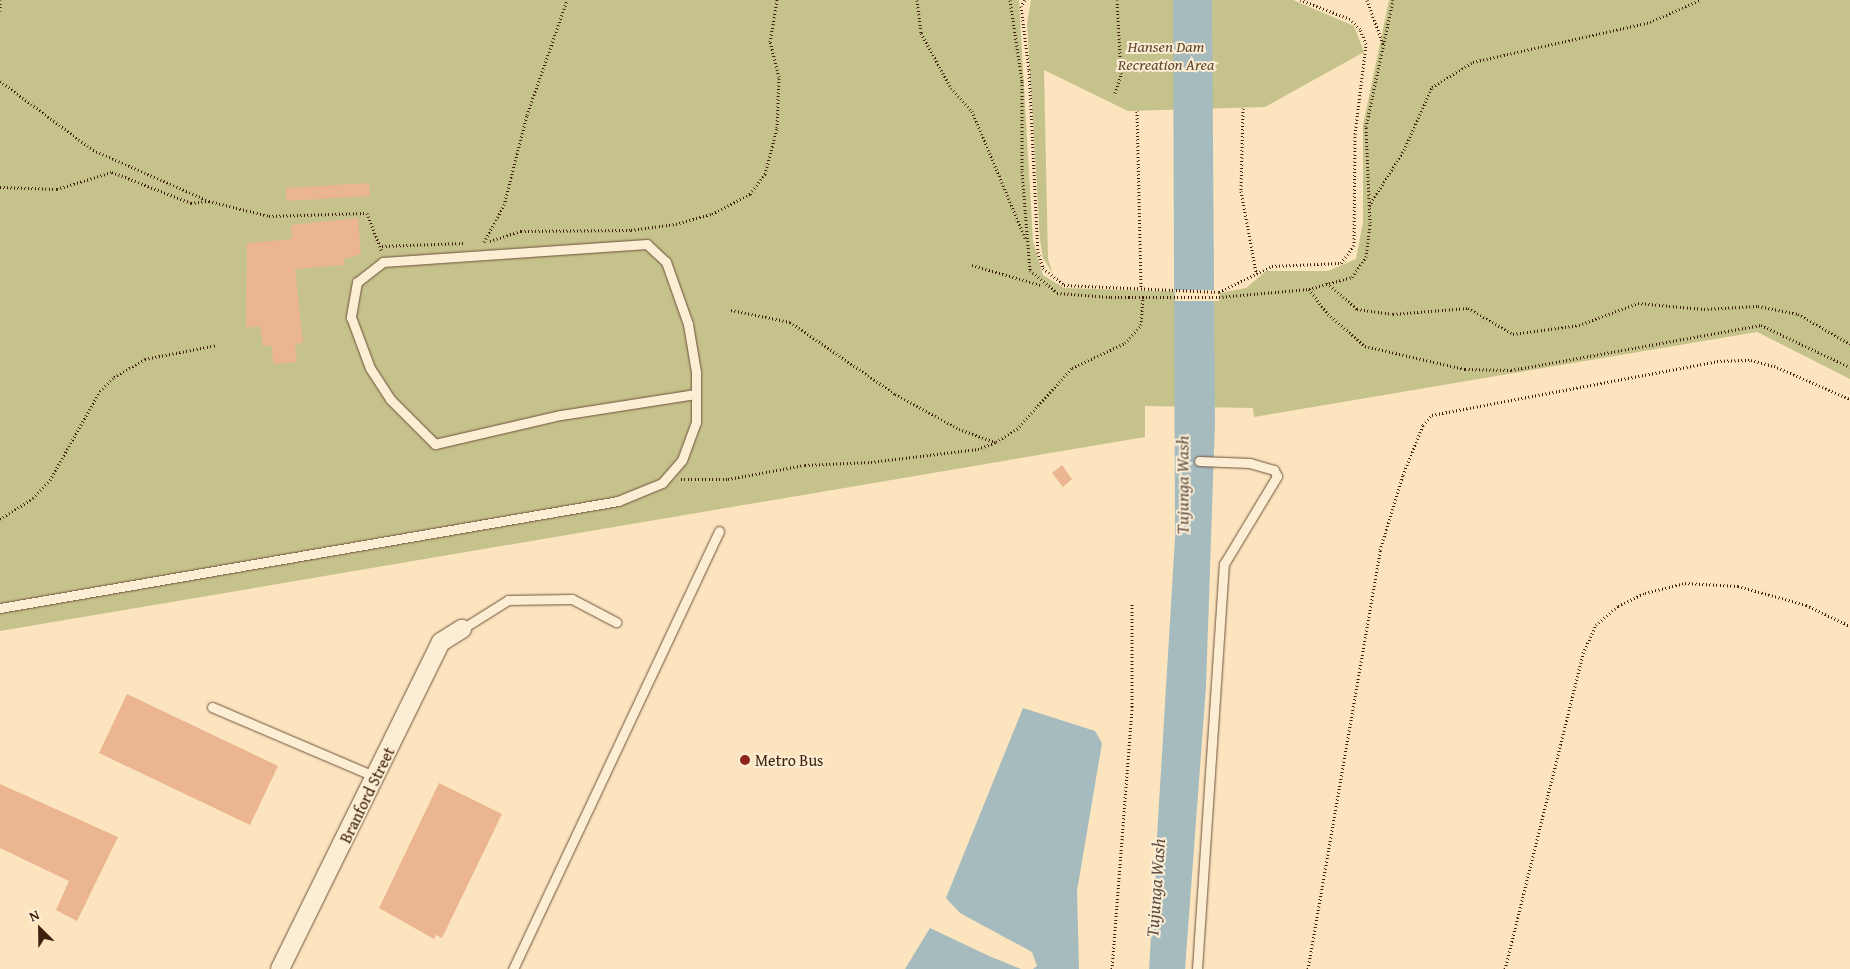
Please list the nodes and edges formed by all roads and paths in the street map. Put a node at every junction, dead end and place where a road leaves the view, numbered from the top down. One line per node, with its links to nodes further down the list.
1 (0, 0): 12 (path)
2 (567, 0): 24 (path)
3 (777, 0): 24 (path)
4 (917, 0): 21 (path)
5 (1010, 0): 21 (path)
6 (1025, 0): 31 (path)
7 (1117, 0): 15 (path)
8 (1301, 0): 28 (path)
9 (1367, 0): 13 (path)
10 (1393, 0): 13 (path)
11 (1700, 0): 20 (path)
12 (0, 11)
13 (1384, 45): 20 (path)
14 (0, 80): 19 (path)
15 (1115, 93)
16 (1243, 108): 28 (path)
17 (1138, 111): 31 (path)
18 (0, 187): 19 (path)
19 (209, 201): 25 (path)
20 (1368, 207): 29 (path)
21 (1027, 241): 30 (path)
22 (469, 242): 25 (path)
23 (478, 242): 24 (path)
24 (487, 242)
25 (382, 246): 26 (path)
26 (383, 262): 40 (lane); 40 (lane)
27 (972, 265): 30 (path)
28 (1256, 272): 33 (path)
29 (1328, 284): 32 (path); 37 (path)
30 (1044, 287): 34 (path)
31 (1140, 289): 33 (path)
32 (1309, 289): 35 (path); 39 (path)
33 (1175, 292): 35 (path)
34 (1143, 297): 35 (path); 42 (path)
35 (1165, 297)
36 (731, 310): 42 (path)
37 (1850, 344)
38 (217, 345): 45 (path)
39 (1850, 367)
40 (695, 394): 44 (lane)
41 (1850, 399): 58 (path)
42 (996, 442): 44 (path)
43 (1199, 462): 57 (lane)
44 (669, 476): 48 (lane)
45 (0, 519)
46 (719, 531): 55 (lane)
47 (1132, 603): 56 (path)
48 (0, 608)
49 (616, 622): 51 (lane)
50 (1850, 626): 59 (path)
51 (462, 629): 53 (street, Branford Street)
52 (212, 707): 53 (lane)
53 (376, 777): 54 (street, Branford Street)
54 (280, 969)
55 (512, 969)
56 (1112, 969)
57 (1197, 969)
58 (1308, 969)
59 (1505, 969)

